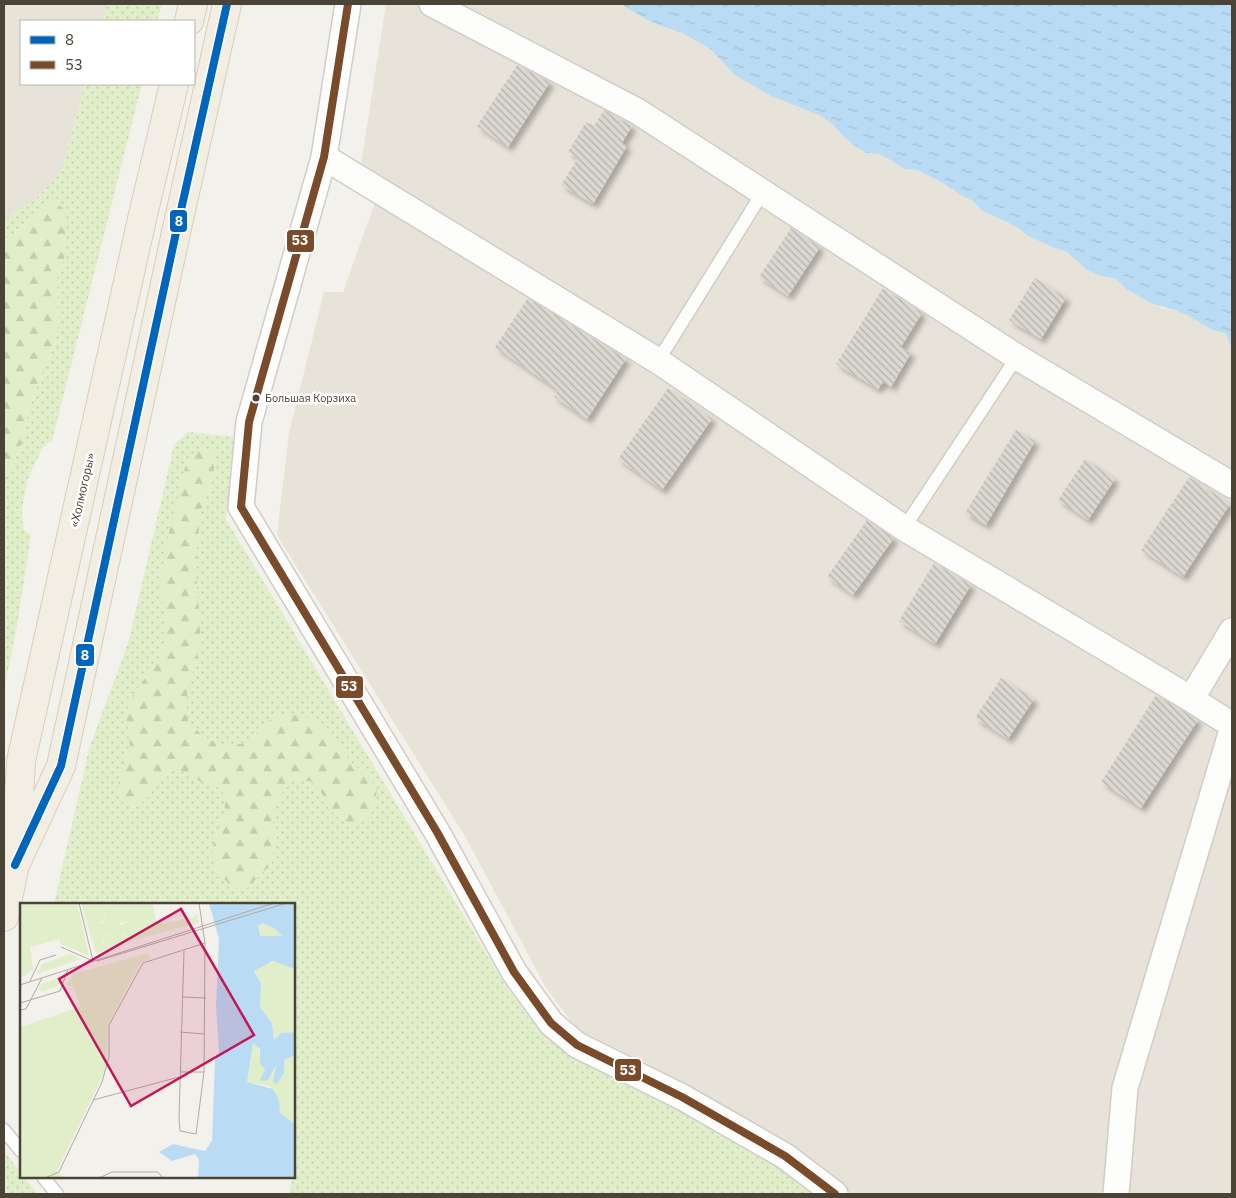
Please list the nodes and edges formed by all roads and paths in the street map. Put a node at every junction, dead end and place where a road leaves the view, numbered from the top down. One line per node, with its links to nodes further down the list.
1 (193, 4): 5 (main road)
2 (228, 4): 17 (main road)
3 (348, 4): 7 (street)
4 (432, 4): 8 (street)
5 (189, 20)
6 (174, 85): 17 (main road, «Холмогоры»)
7 (324, 157): 10 (street); 23 (street)
8 (762, 192): 9 (street); 10 (lane)
9 (1017, 356): 11 (street); 12 (lane)
10 (658, 361): 12 (street)
11 (1232, 485)
12 (904, 528): 14 (street)
13 (1232, 632): 14 (street)
14 (1191, 700): 15 (street)
15 (1232, 726)
16 (1232, 730): 24 (street)
17 (8, 867): 18 (main road)
18 (4, 917)
19 (4, 1130): 20 (lane)
20 (20, 1150)
21 (44, 1178): 22 (lane)
22 (57, 1194)
23 (834, 1194)
24 (1116, 1194)

